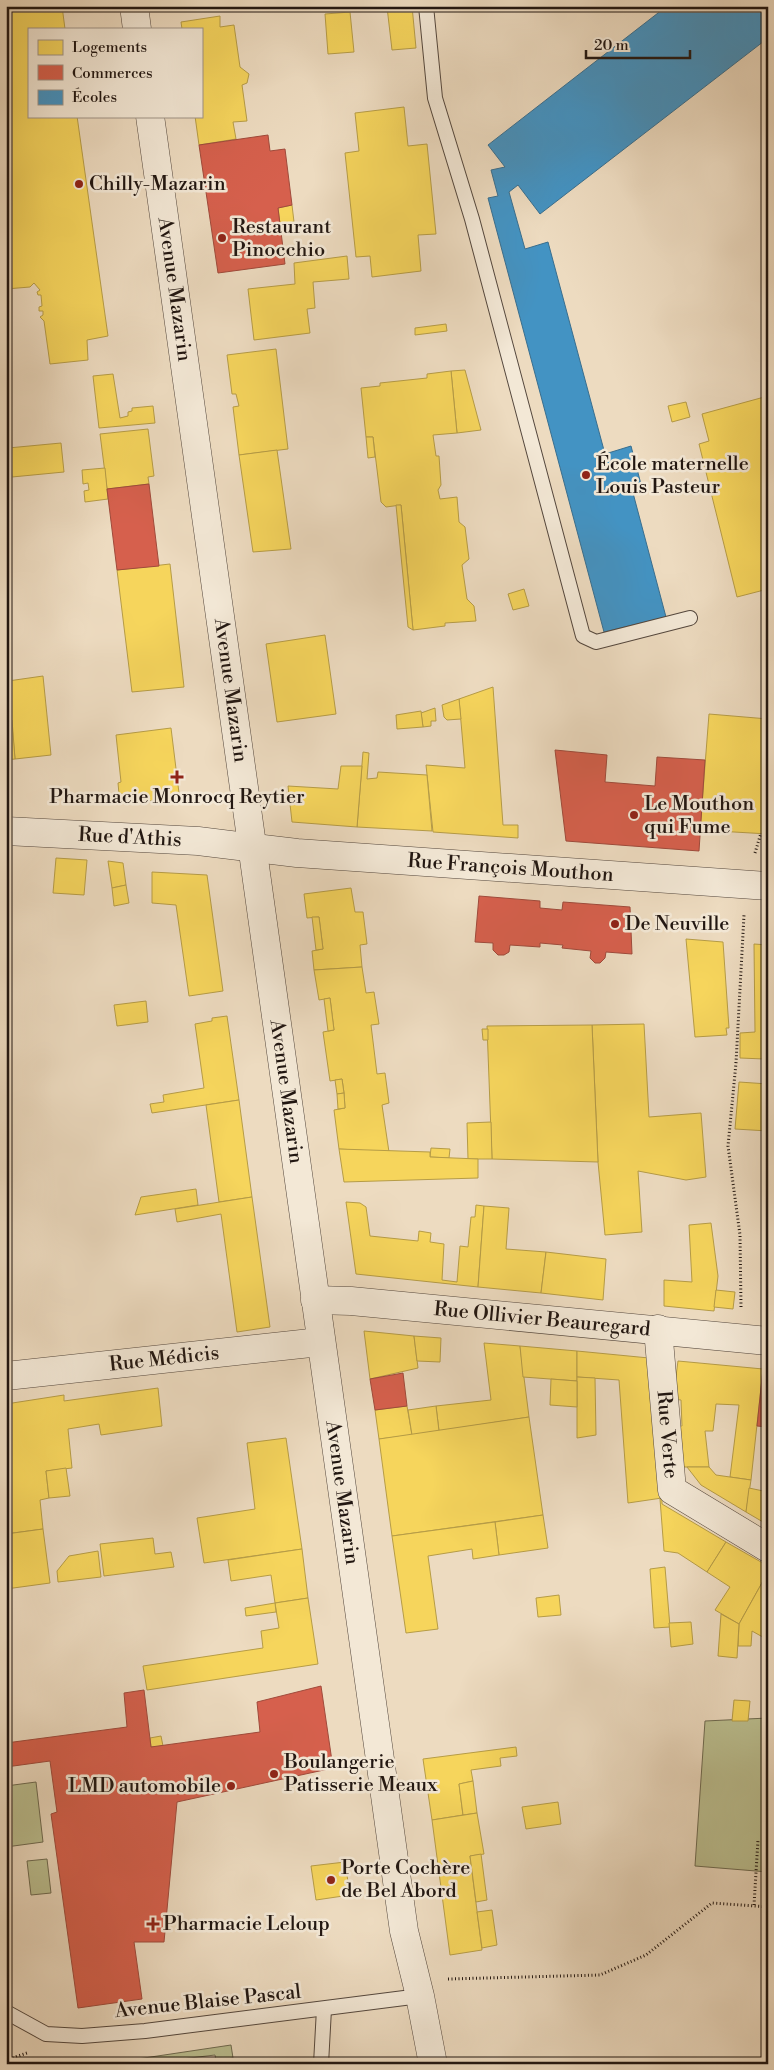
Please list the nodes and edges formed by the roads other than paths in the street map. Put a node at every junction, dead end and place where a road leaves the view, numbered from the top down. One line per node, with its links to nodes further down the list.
1 (134, 6): 3 (street)
2 (426, 6): 5 (lane)
3 (137, 28)
4 (150, 118): 7 (street, Avenue Mazarin)
5 (690, 618)
6 (6, 831): 7 (street, Rue d'Athis)
7 (254, 847): 8 (street, Rue François Mouthon); 9 (street, Avenue Mazarin)
8 (756, 886)
9 (315, 1300): 10 (street, Rue Ollivier Beauregard); 12 (street, Avenue Mazarin)
10 (658, 1329): 11 (street, Rue Ollivier Beauregard); 14 (street, Rue Verte)
11 (755, 1339)
12 (320, 1342): 13 (street, Rue Médicis); 15 (street, Avenue Mazarin)
13 (6, 1376)
14 (768, 1548)
15 (417, 1988): 16 (lane, Avenue Blaise Pascal); 19 (street, Avenue Mazarin)
16 (324, 2009): 17 (lane, Avenue Blaise Pascal); 18 (lane)
17 (6, 2012)
18 (321, 2064)
19 (432, 2064)

